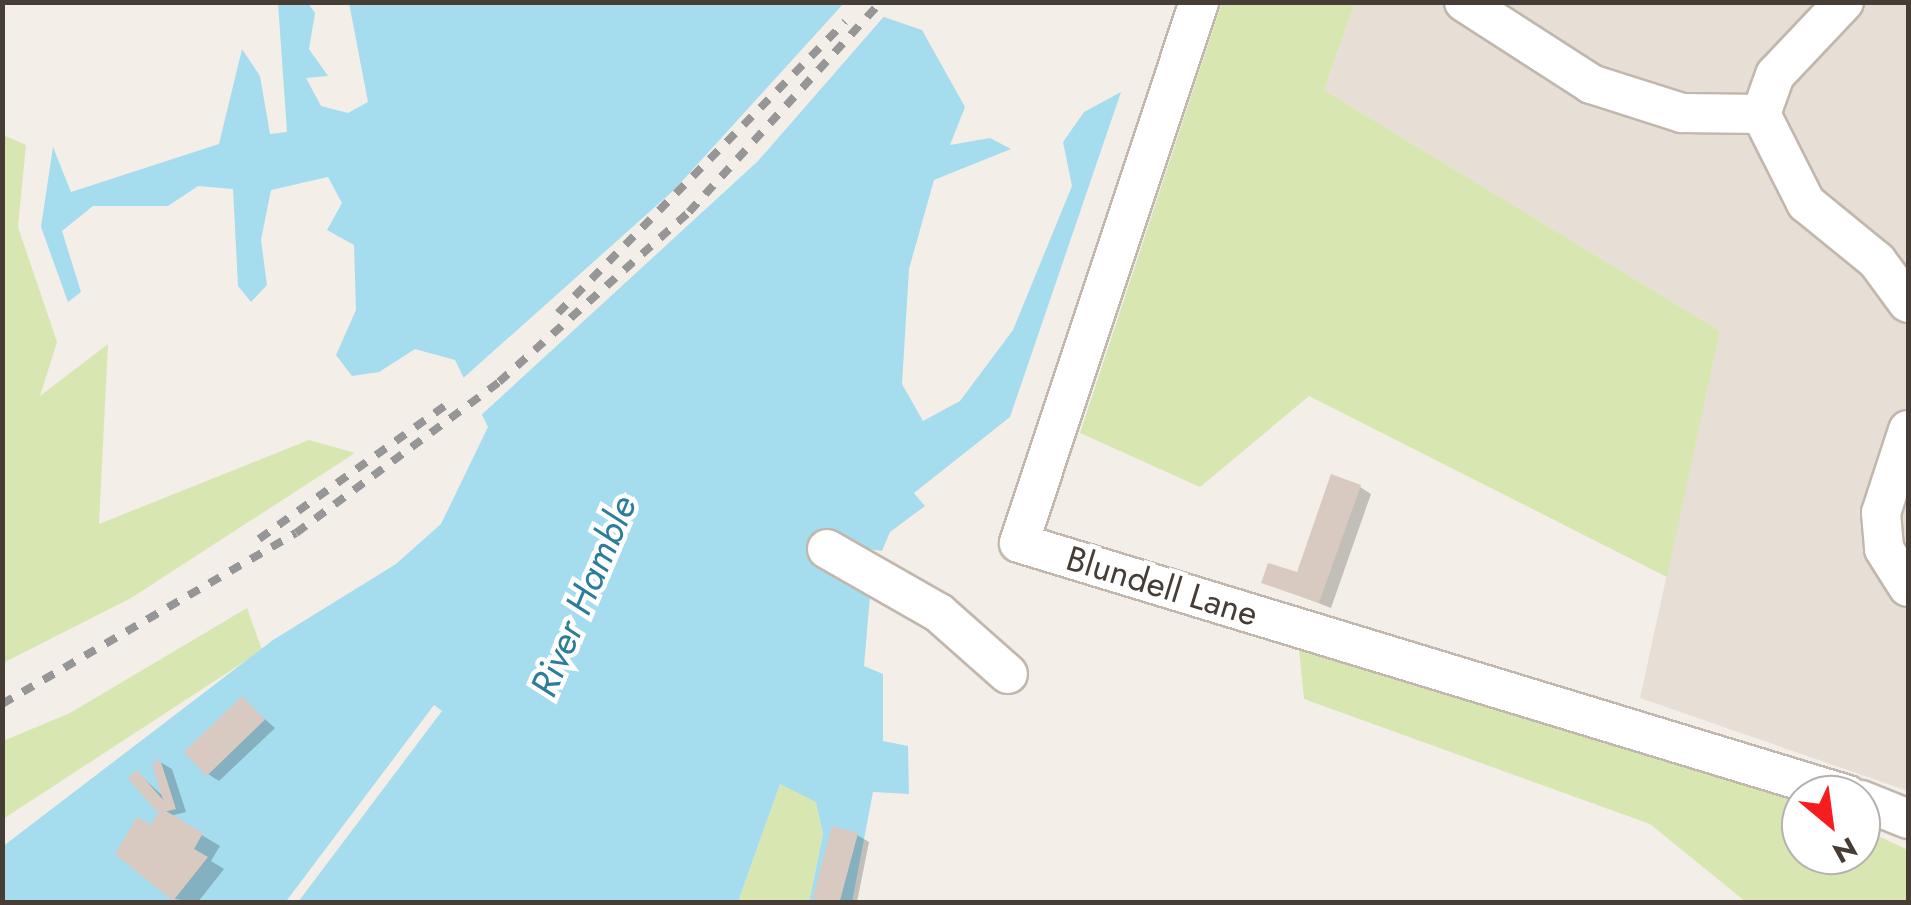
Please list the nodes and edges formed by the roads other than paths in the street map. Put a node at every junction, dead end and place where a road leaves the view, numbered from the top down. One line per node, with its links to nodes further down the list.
1 (1199, 2): 10 (street, Blundell Lane)
2 (1464, 2): 4 (street)
3 (1844, 2): 4 (street)
4 (1762, 114): 5 (street)
5 (1908, 302)
6 (1908, 430): 8 (street)
7 (827, 549): 9 (street)
8 (1908, 587)
9 (1008, 674)
10 (1783, 775)
11 (1881, 808): 12 (street)
12 (1908, 819)

